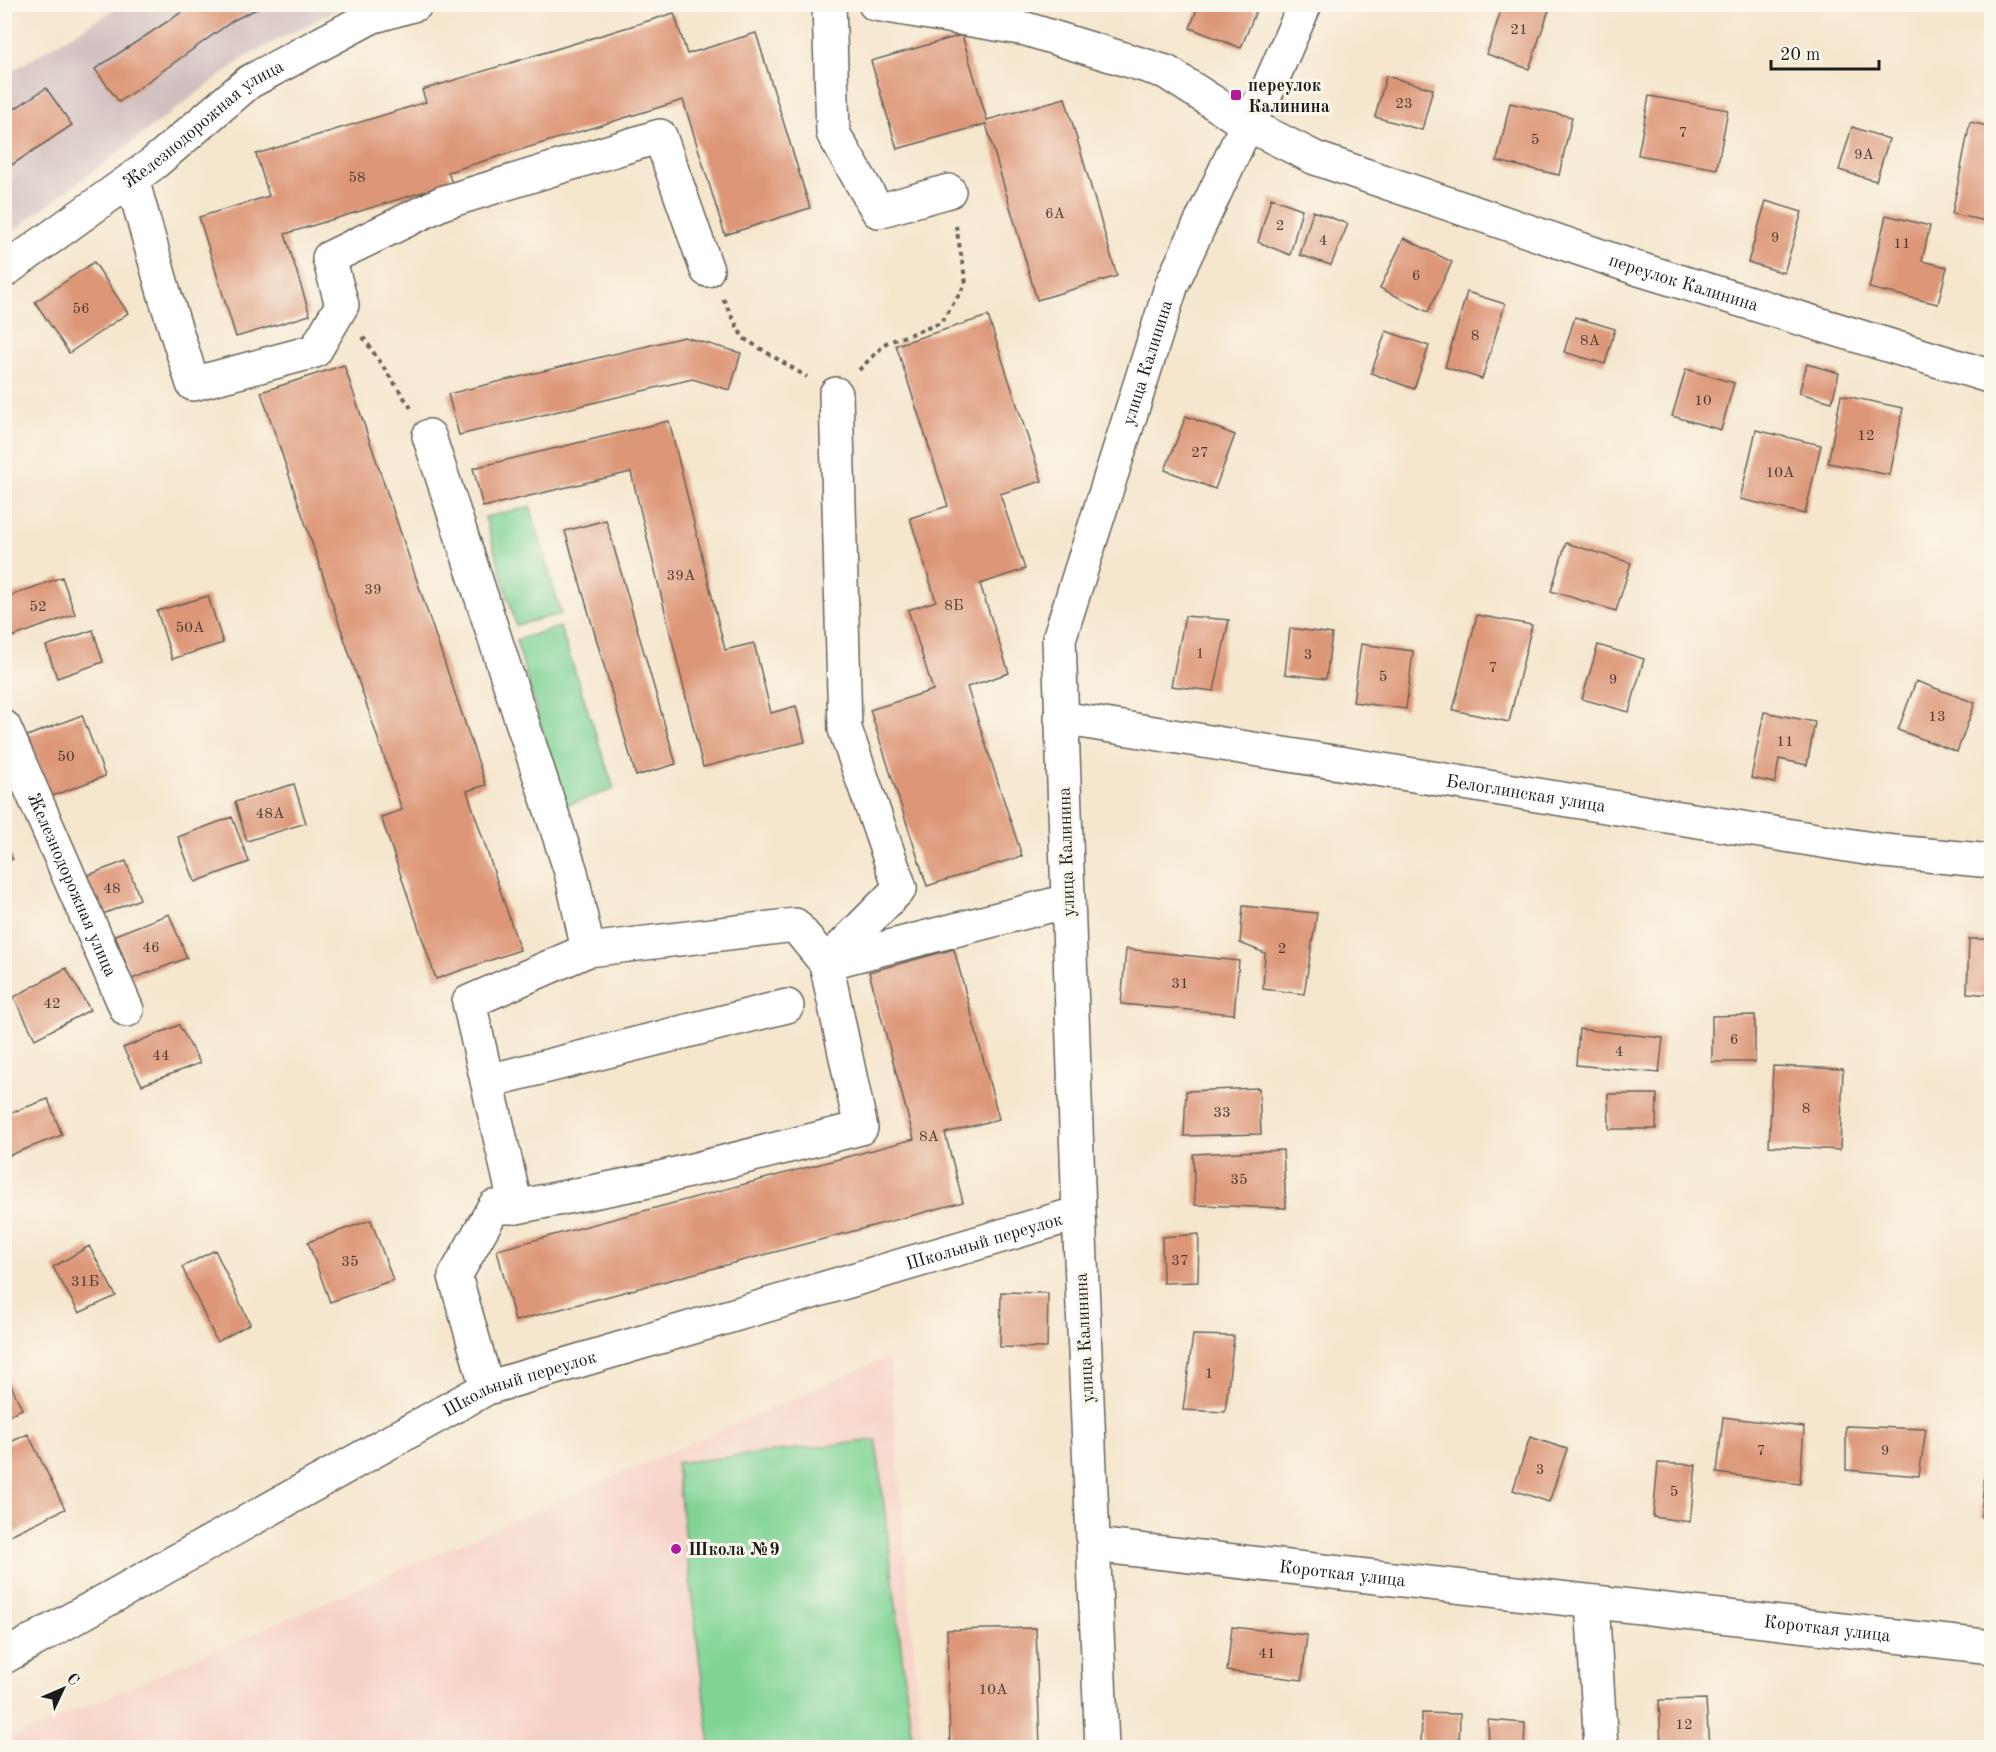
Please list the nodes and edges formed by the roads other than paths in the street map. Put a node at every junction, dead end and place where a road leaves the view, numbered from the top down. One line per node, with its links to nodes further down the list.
1 (416, 4): 6 (street, Железнодорожная улица)
2 (829, 4): 7 (street)
3 (875, 4): 5 (street, переулок Калинина)
4 (1305, 4): 5 (street, улица Калинина)
5 (1246, 124): 10 (street, переулок Калинина); 13 (street, улица Калинина)
6 (132, 179): 8 (street); 9 (street, Железнодорожная улица)
7 (950, 191)
8 (707, 270)
9 (4, 271)
10 (1992, 377)
11 (837, 394): 18 (street)
12 (429, 436): 17 (street)
13 (1061, 718): 15 (street, Белоглинская улица); 16 (street, улица Калинина)
14 (4, 727): 20 (street, Железнодорожная улица)
15 (1992, 861)
16 (1068, 901): 18 (street); 23 (street, улица Калинина)
17 (588, 950): 18 (street); 21 (street)
18 (826, 963): 22 (street)
19 (787, 1006): 21 (street)
20 (127, 1010)
21 (488, 1081): 22 (street)
22 (516, 1207): 24 (street)
23 (1079, 1213): 24 (street, Школьный переулок); 25 (street, улица Калинина)
24 (487, 1388): 28 (street, Школьный переулок)
25 (1094, 1545): 26 (street, Короткая улица); 29 (street, улица Калинина)
26 (1592, 1602): 27 (street, Короткая улица); 30 (street)
27 (1992, 1647)
28 (4, 1657)
29 (1102, 1748)
30 (1601, 1748)

